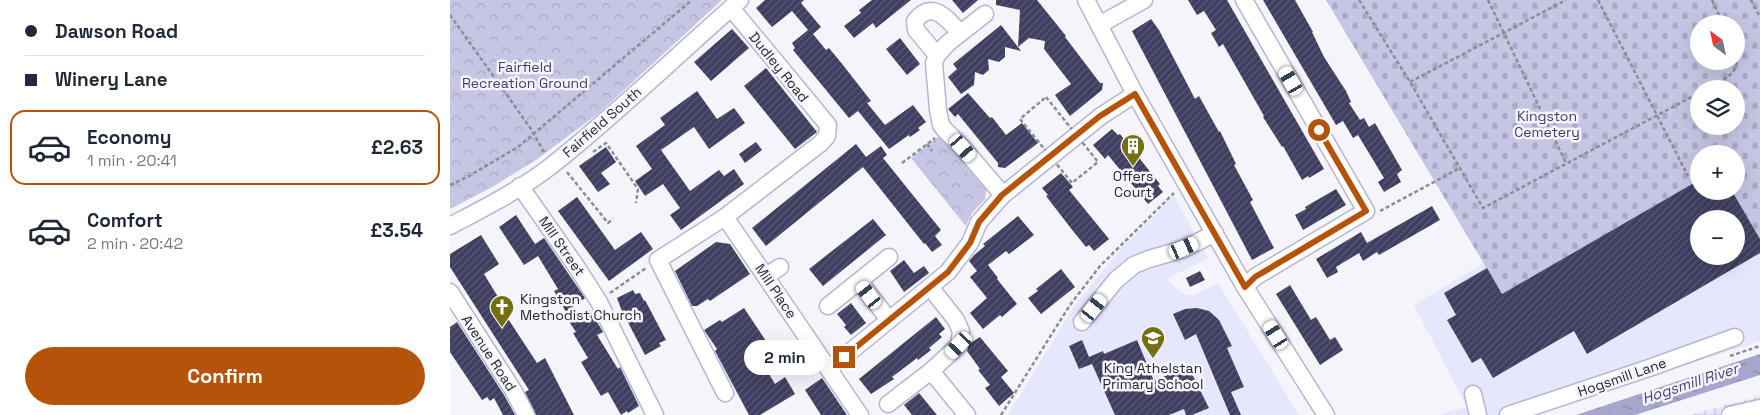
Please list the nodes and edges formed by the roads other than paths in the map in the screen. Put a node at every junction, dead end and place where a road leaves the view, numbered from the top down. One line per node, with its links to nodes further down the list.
1 (1086, 0): 6 (street)
2 (1144, 0): 6 (street)
3 (1244, 0): 20 (street)
4 (735, 4): 10 (street, Fairfield South); 12 (street, Dudley Road)
5 (985, 14): 7 (street)
6 (1100, 25): 9 (street)
7 (960, 33): 8 (street); 8 (street)
8 (937, 55): 11 (street)
9 (1135, 94): 11 (street); 14 (street)
10 (520, 186): 13 (street, Fairfield South); 34 (street, Mill Street)
11 (1002, 195): 19 (street)
12 (725, 217): 17 (street, Mill Place); 28 (street)
13 (450, 226)
14 (1216, 233): 20 (street); 24 (street)
15 (889, 257): 18 (street)
16 (780, 267): 17 (street)
17 (766, 276): 26 (street, Mill Place)
18 (860, 282): 22 (street); 23 (street)
19 (930, 287): 23 (street); 27 (street)
20 (1245, 287): 37 (street)
21 (450, 292): 33 (street, Avenue Road)
22 (828, 306)
23 (888, 320): 26 (street)
24 (1082, 322)
25 (1735, 337): 31 (street, Hogsmill Lane)
26 (829, 369): 35 (street, Mill Place)
27 (931, 371): 30 (street); 36 (street)
28 (725, 393)
29 (1473, 394): 38 (street)
30 (888, 404)
31 (1516, 408)
32 (1760, 408): 39 (street)
33 (526, 415)
34 (655, 415)
35 (860, 415)
36 (967, 415)
37 (1326, 415)
38 (1478, 415)
39 (1730, 415)

